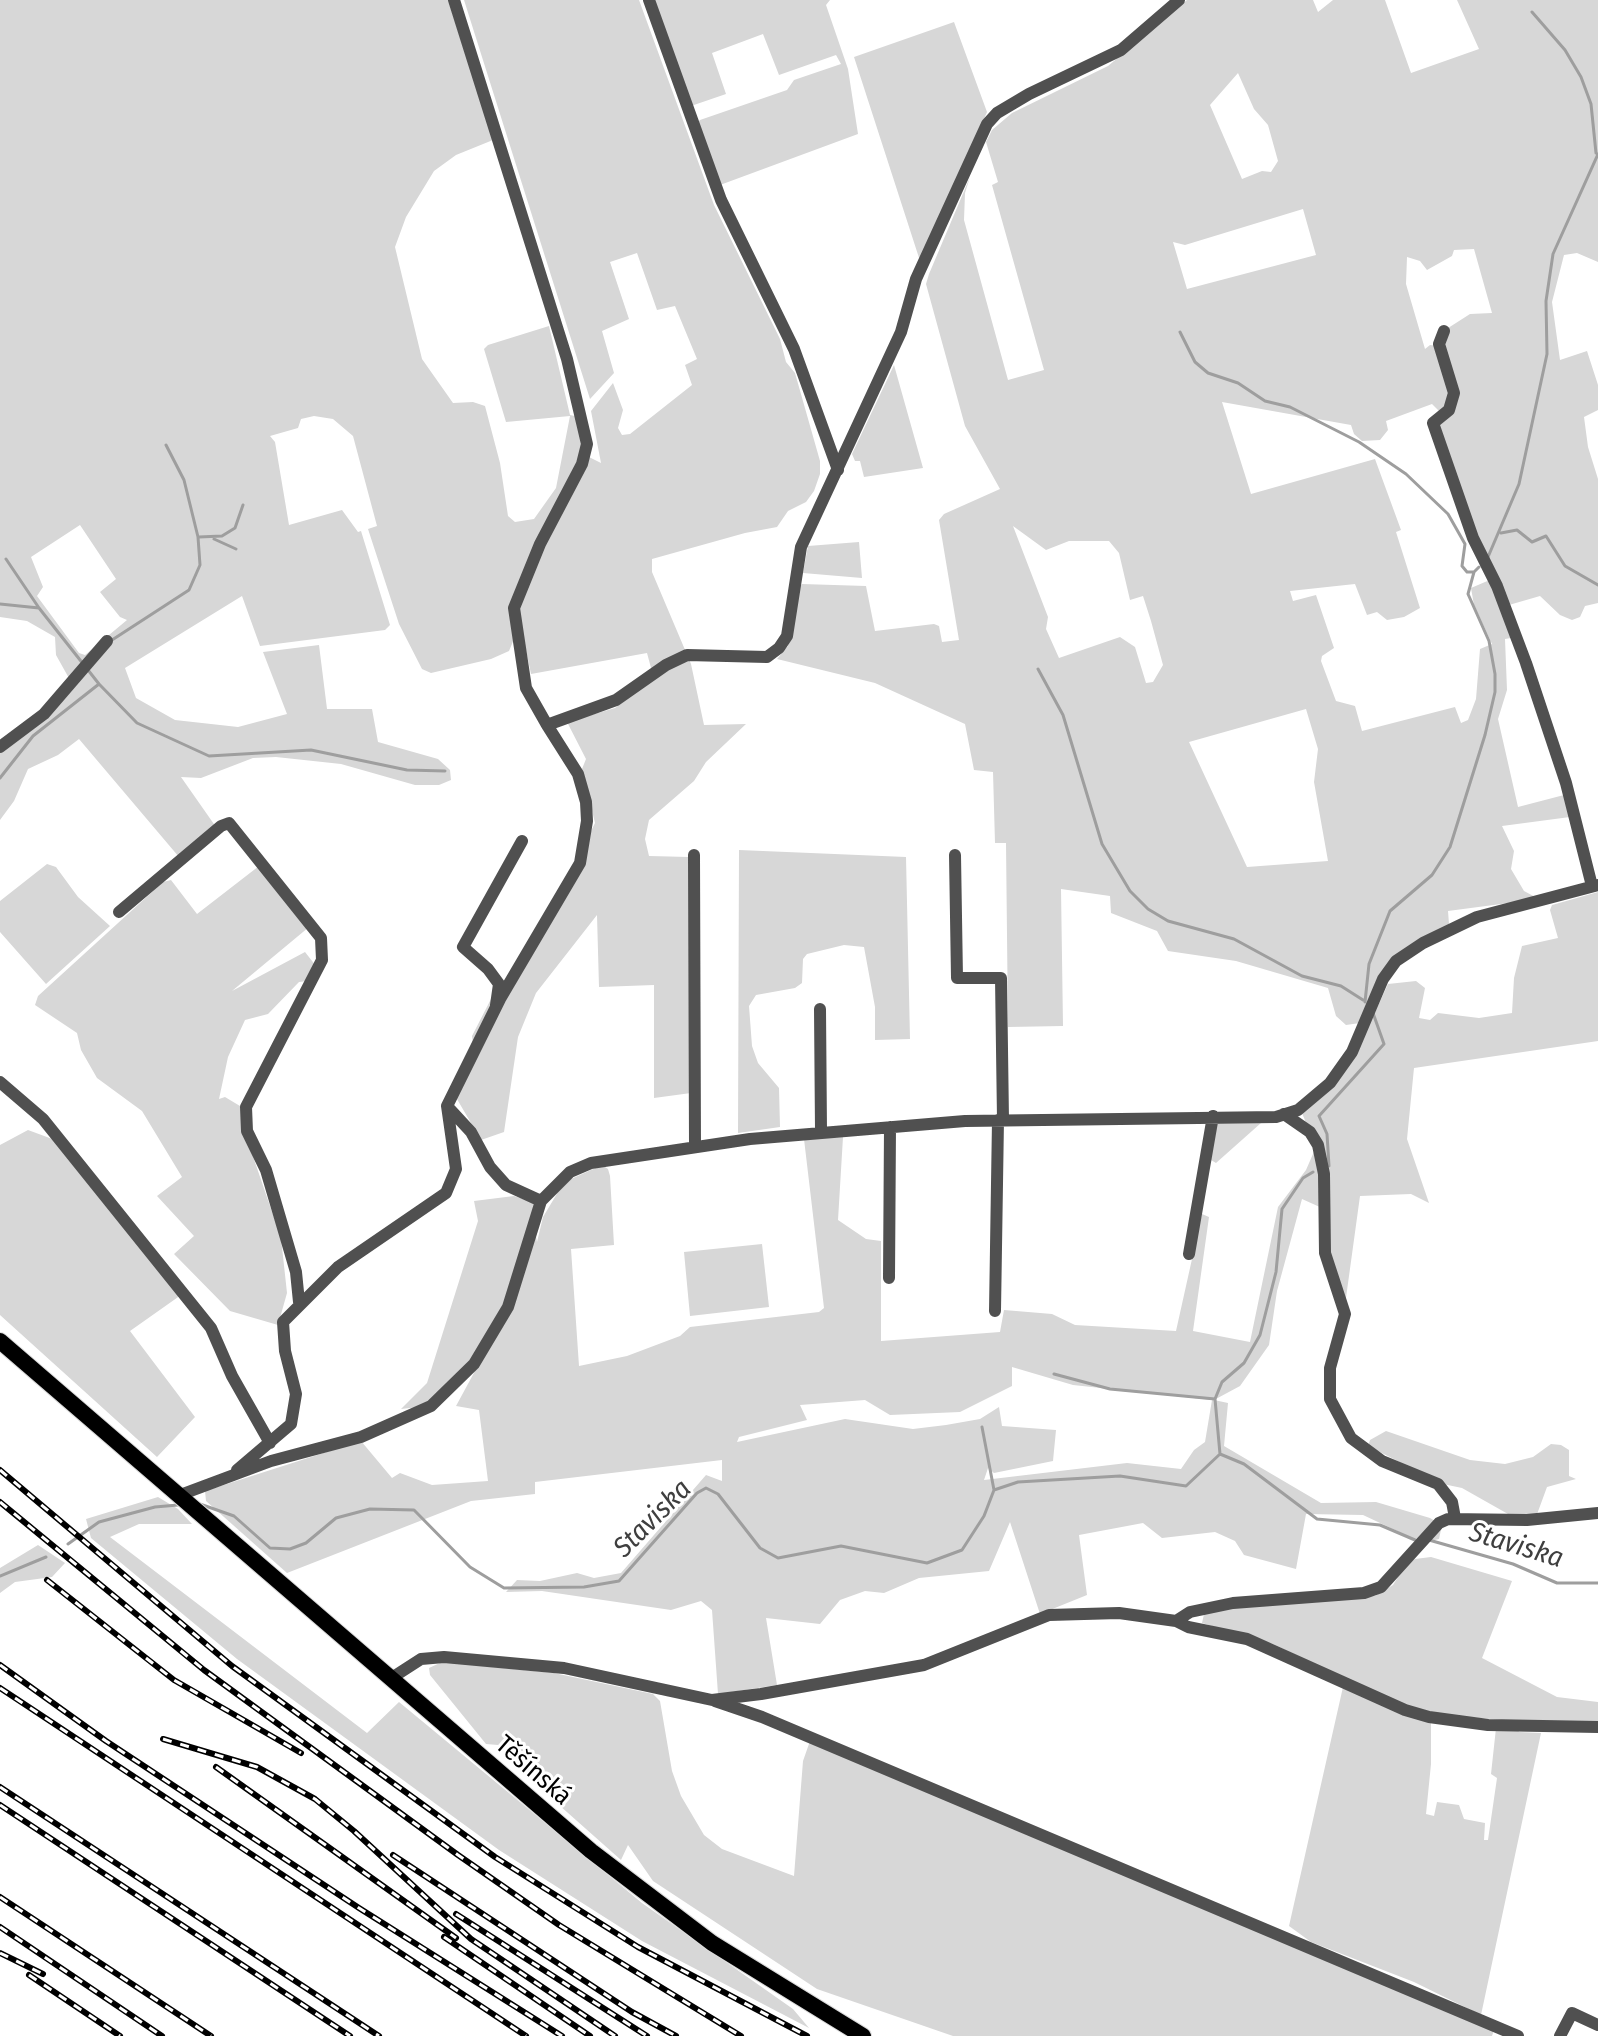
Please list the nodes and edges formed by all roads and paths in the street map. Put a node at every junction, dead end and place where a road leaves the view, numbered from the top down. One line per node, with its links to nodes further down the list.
1 (454, 0): 7 (street)
2 (649, 0): 5 (street)
3 (1179, 0): 5 (street)
4 (1444, 331): 12 (street)
5 (838, 470): 7 (street)
6 (107, 641): 8 (street)
7 (547, 725): 14 (street)
8 (0, 747)
9 (522, 841): 14 (street)
10 (694, 855): 23 (street)
11 (955, 855): 20 (street)
12 (1595, 886): 18 (street)
13 (119, 912): 27 (street)
14 (496, 1008): 17 (street)
15 (820, 1009): 22 (street)
16 (0, 1082): 30 (street)
17 (447, 1106): 24 (street); 27 (street)
18 (1284, 1114): 19 (street); 34 (street)
19 (1213, 1116): 20 (street); 25 (street)
20 (1001, 1120): 21 (street); 28 (street)
21 (890, 1127): 22 (street); 26 (street)
22 (821, 1131): 23 (street)
23 (695, 1146): 24 (street)
24 (541, 1201): 31 (street)
25 (1189, 1254)
26 (889, 1278)
27 (299, 1302): 30 (street)
28 (995, 1311)
29 (0, 1341): 32 (main road, Těšínská)
30 (270, 1443): 31 (street)
31 (231, 1475): 32 (street)
32 (180, 1495): 36 (main road, Těšínská)
33 (1598, 1513): 34 (street)
34 (1455, 1518): 35 (street)
35 (1176, 1621): 37 (street); 38 (street)
36 (390, 1679): 37 (street); 40 (main road, Těšínská)
37 (712, 1700): 41 (street)
38 (1598, 1727)
39 (1598, 2025): 42 (street)
40 (863, 2036)
41 (1518, 2036)
42 (1560, 2036)

